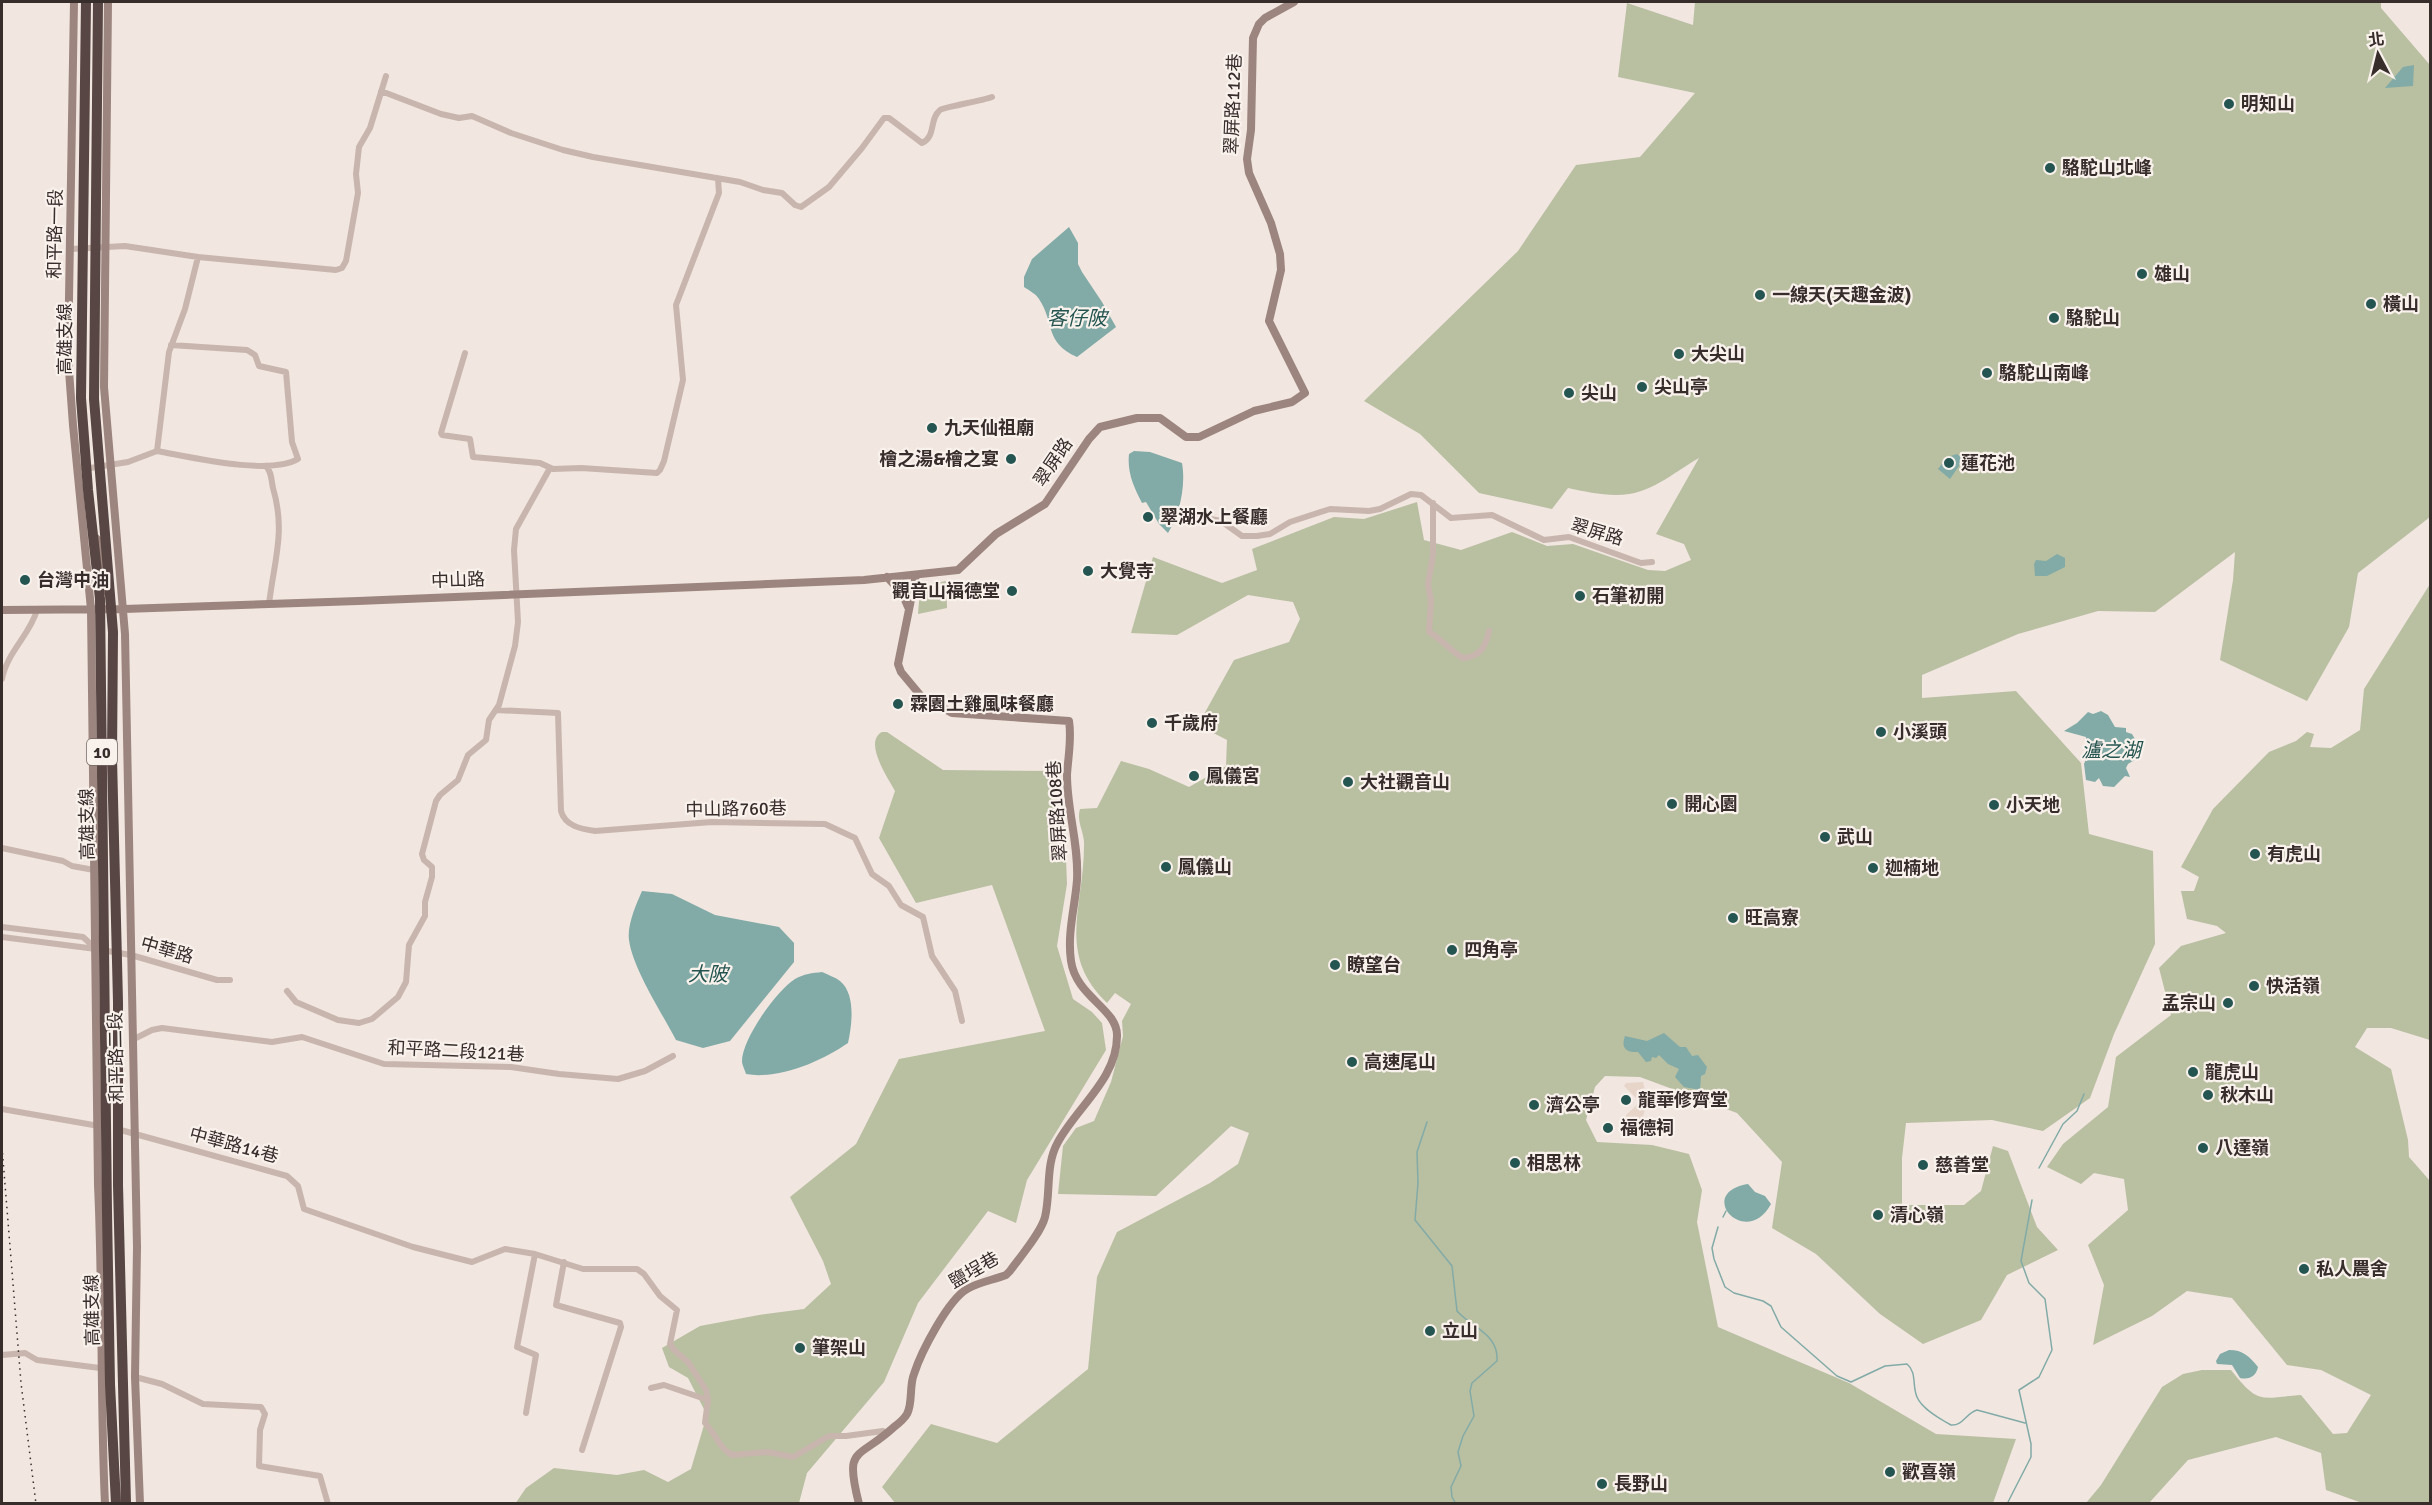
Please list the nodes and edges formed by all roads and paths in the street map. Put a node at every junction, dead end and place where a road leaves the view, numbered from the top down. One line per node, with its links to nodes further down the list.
1 (74, 2): 11 (street, 和平路一段)
2 (86, 2): 65 (highway, 高雄支線 / 10)
3 (99, 2): 66 (highway, 高雄支線 / 10)
4 (108, 2): 10 (street)
5 (1294, 2): 15 (street, 翠屏路112巷)
6 (386, 76): 7 (street)
7 (381, 92): 9 (street); 12 (street)
8 (992, 98): 9 (street)
9 (718, 179): 19 (street)
10 (106, 247): 11 (street); 12 (street); 17 (street)
11 (71, 249): 20 (street, 和平路一段)
12 (198, 257): 13 (street)
13 (171, 345): 16 (street); 18 (street)
14 (465, 353): 19 (street)
15 (1192, 438): 25 (street, 翠屏路)
16 (157, 451): 17 (street); 18 (street)
17 (111, 464): 20 (street); 31 (street)
18 (266, 466): 28 (street)
19 (550, 468): 27 (street)
20 (78, 470): 23 (street, 和平路一段)
21 (1433, 503): 22 (street, 翠屏路); 24 (street, 翠屏路); 35 (street)
22 (1200, 517)
23 (82, 522): 29 (street, 和平路一段); 30 (street)
24 (1652, 562)
25 (916, 574): 26 (street, 中山路); 34 (street, 翠屏路108巷)
26 (886, 577): 27 (street, 中山路); 34 (street)
27 (516, 594): 28 (street, 中山路); 38 (street)
28 (269, 604): 31 (street, 中山路)
29 (91, 609): 30 (street, 中山路); 33 (street, 中山路); 40 (street, 和平路二段)
30 (106, 609): 31 (street, 中山路); 37 (street)
31 (124, 609): 37 (street, 和平路二段)
32 (2, 610): 33 (street, 中山路)
33 (37, 610): 36 (street)
34 (908, 610): 47 (street, 翠屏路108巷)
35 (1489, 631)
36 (2, 679)
37 (126, 682): 44 (street, 和平路二段)
38 (496, 710): 46 (street); 48 (street, 中山路760巷)
39 (2, 848): 40 (street)
40 (94, 870): 43 (street, 和平路二段)
41 (2, 927): 43 (street, 中華路)
42 (2, 937): 43 (street, 中華路)
43 (96, 949): 44 (street, 中華路); 52 (street, 和平路二段)
44 (131, 956): 45 (street, 中華路); 49 (street, 和平路二段)
45 (230, 980)
46 (287, 991)
47 (1088, 996): 62 (street, 鹽埕巷)
48 (962, 1022)
49 (132, 1040): 50 (street, 和平路二段121巷); 53 (street, 和平路二段)
50 (673, 1056)
51 (2, 1109): 52 (street, 中華路14巷)
52 (97, 1126): 53 (street, 中華路14巷); 57 (street, 和平路二段)
53 (134, 1133): 54 (street, 中華路14巷); 58 (street, 和平路二段)
54 (535, 1254): 55 (street, 中華路14巷); 61 (street)
55 (564, 1262): 60 (street, 中華路14巷); 63 (street)
56 (2, 1354): 57 (street)
57 (100, 1368): 64 (street, 和平路二段)
58 (135, 1377): 67 (street, 和平路二段); 68 (street)
59 (651, 1388): 60 (street)
60 (708, 1400): 62 (street, 中華路14巷)
61 (526, 1413)
62 (884, 1437): 69 (street, 鹽埕巷)
63 (582, 1450)
64 (105, 1503)
65 (116, 1503)
66 (126, 1503)
67 (140, 1503)
68 (328, 1503)
69 (859, 1503)

